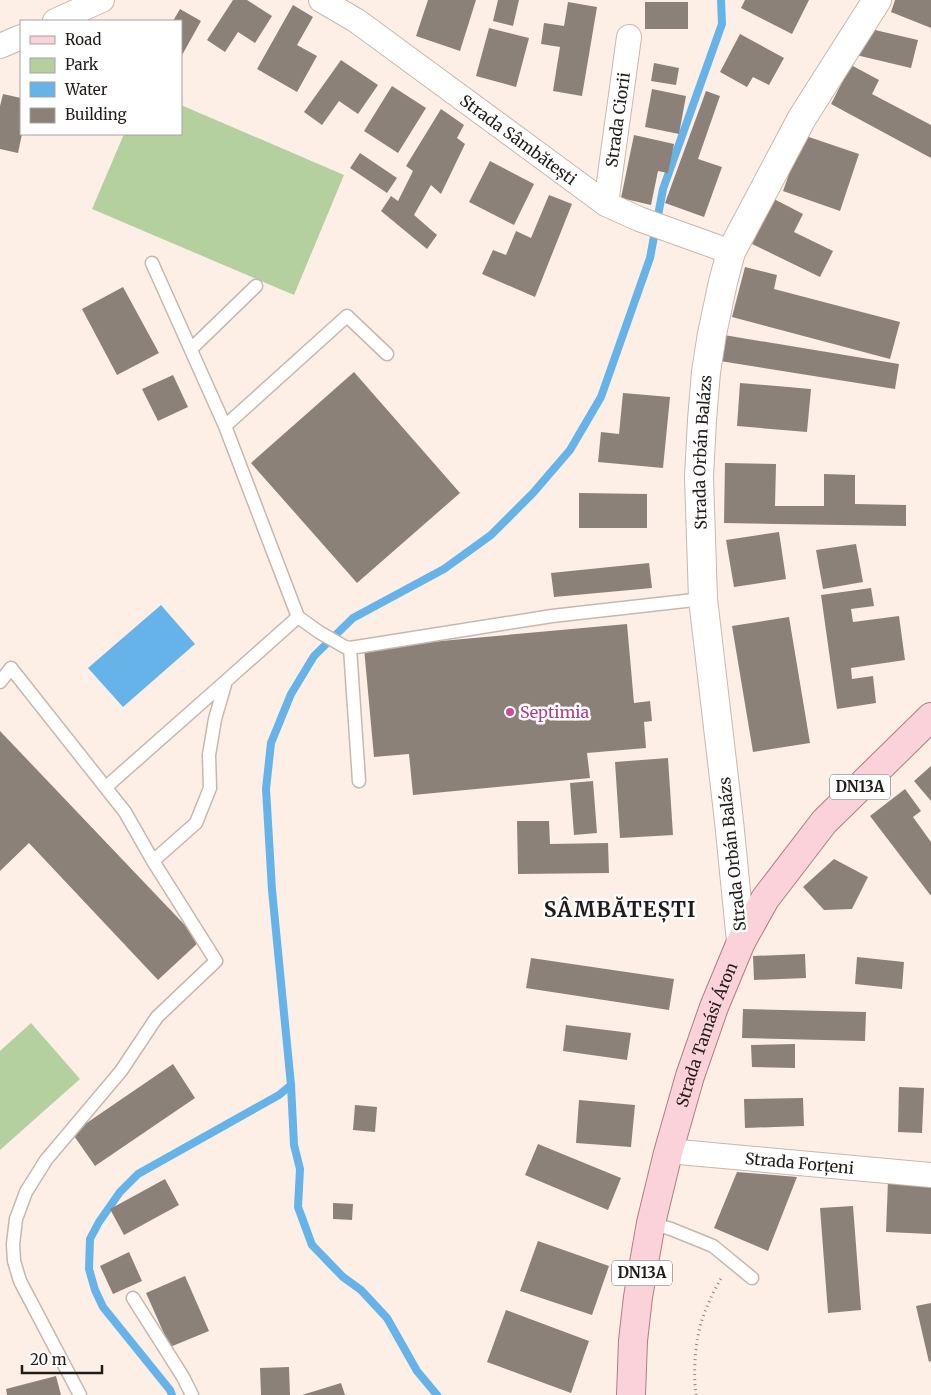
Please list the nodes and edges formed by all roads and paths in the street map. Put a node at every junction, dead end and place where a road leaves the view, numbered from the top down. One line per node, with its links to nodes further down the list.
1 (102, 0): 4 (street)
2 (321, 0): 8 (street, Strada Sâmbătești)
3 (877, 0): 9 (main road, Strada Orbán Balázs)
4 (57, 20)
5 (20, 37): 7 (street)
6 (629, 37): 8 (street, Strada Ciorii)
7 (0, 46)
8 (606, 204): 9 (street, Strada Sâmbătești)
9 (731, 252): 15 (main road, Strada Orbán Balázs)
10 (152, 263): 12 (lane)
11 (256, 286): 12 (lane)
12 (191, 349): 14 (lane)
13 (387, 354): 14 (lane)
14 (225, 426): 16 (lane)
15 (703, 599): 17 (lane); 24 (main road, Strada Orbán Balázs)
16 (298, 617): 17 (lane); 18 (lane)
17 (348, 647): 21 (lane)
18 (226, 681): 22 (lane); 23 (lane)
19 (0, 682): 22 (lane)
20 (931, 717): 24 (main road, Strada Tamási Áron / DN13A)
21 (359, 782)
22 (106, 787): 23 (lane)
23 (153, 862): 31 (lane)
24 (741, 942): 25 (main road, Strada Tamási Áron / DN13A)
25 (668, 1153): 26 (street, Strada Forțeni); 27 (main road, DN13A)
26 (931, 1175)
27 (651, 1223): 28 (lane); 33 (main road, DN13A)
28 (730, 1260): 29 (lane); 34 (path)
29 (752, 1278)
30 (133, 1298): 32 (lane)
31 (80, 1395)
32 (192, 1395)
33 (631, 1395)
34 (696, 1395)

